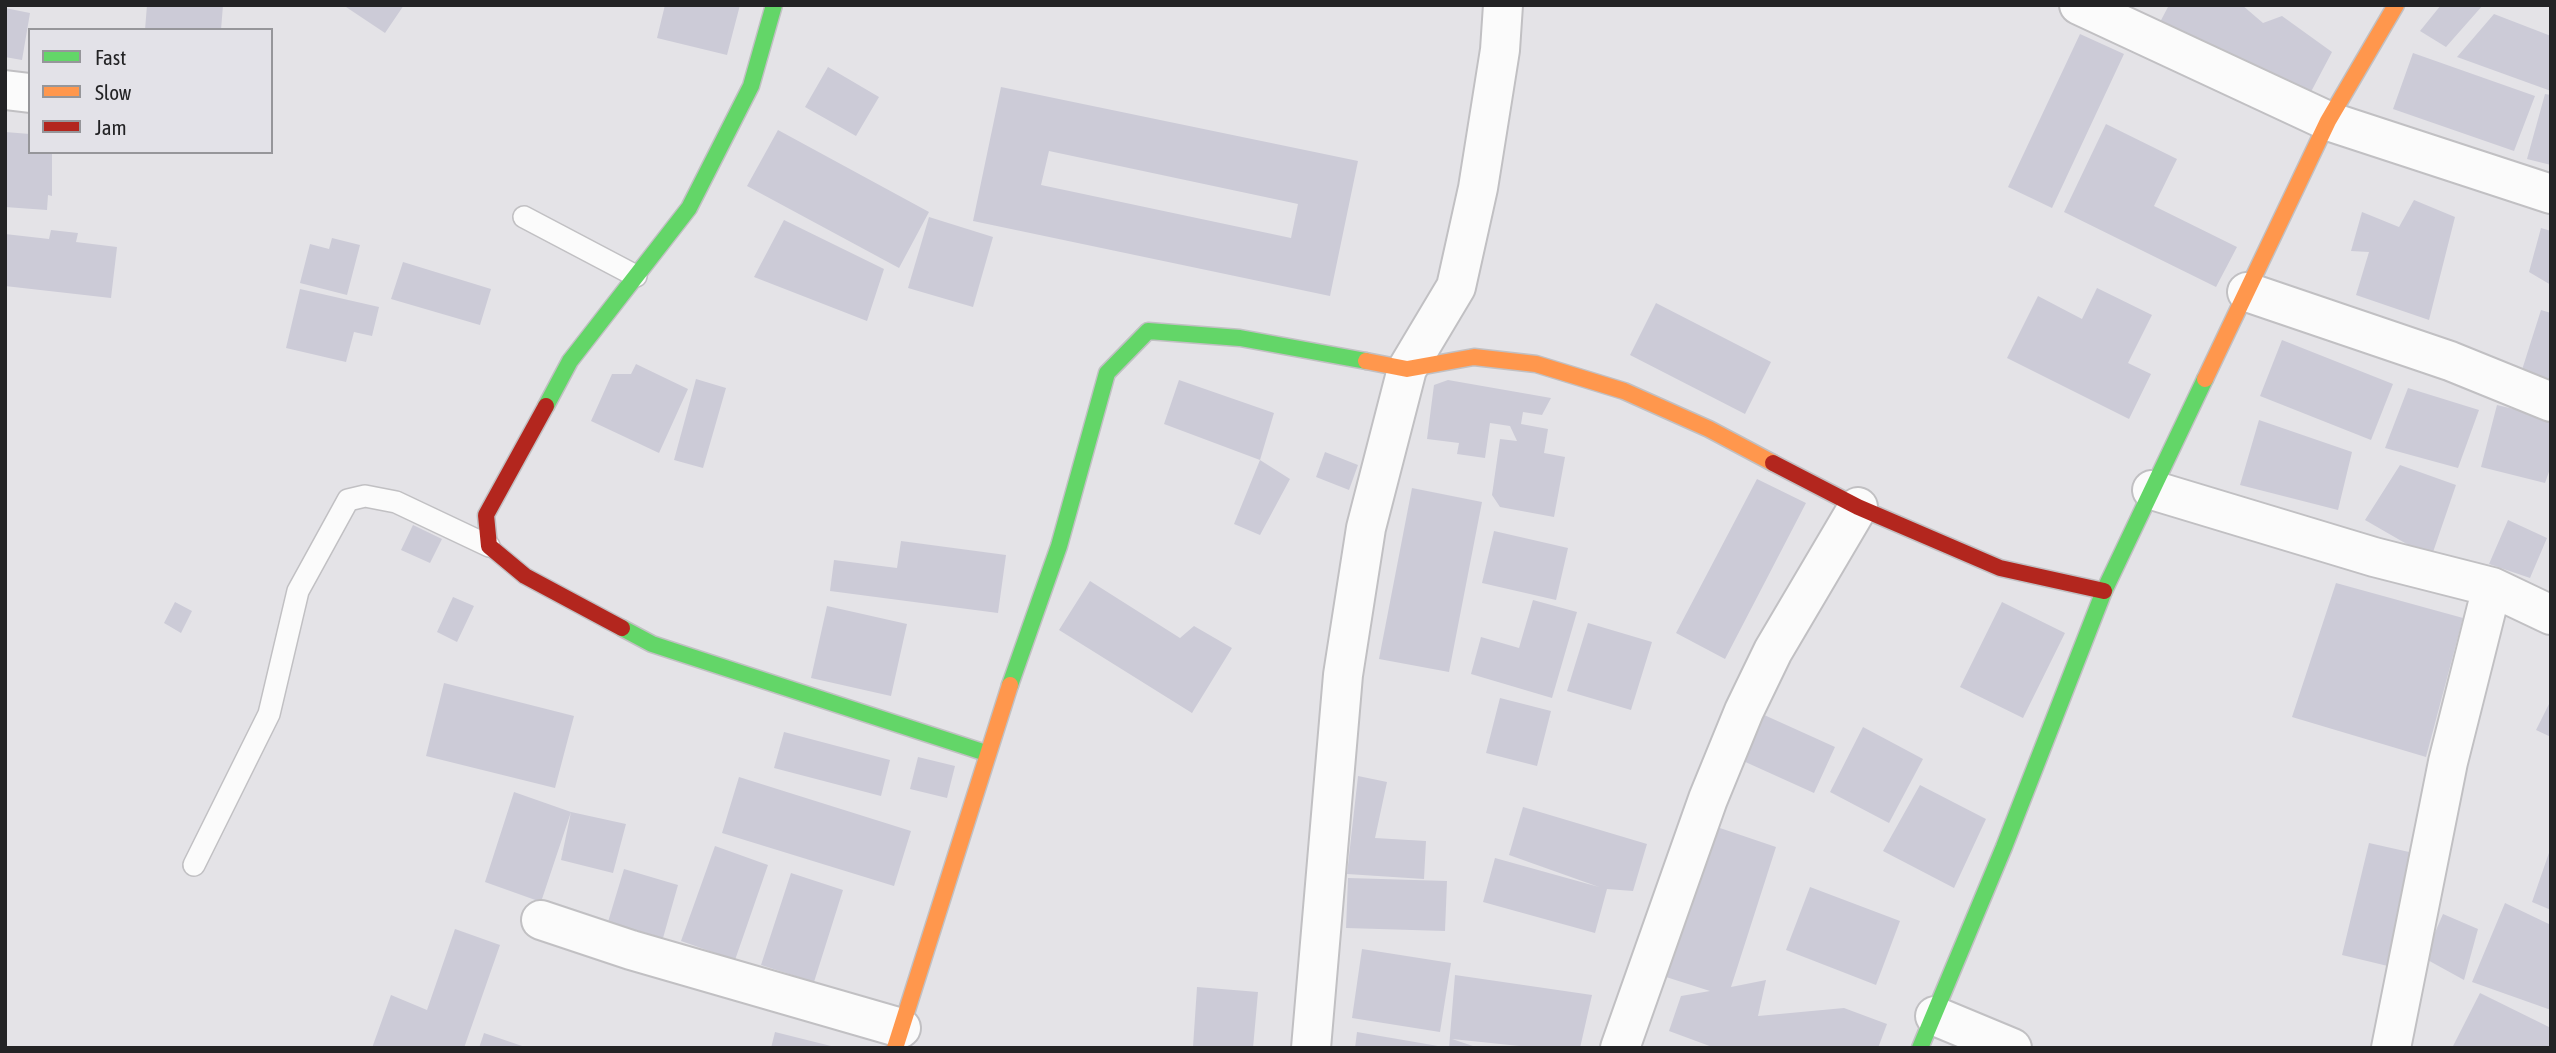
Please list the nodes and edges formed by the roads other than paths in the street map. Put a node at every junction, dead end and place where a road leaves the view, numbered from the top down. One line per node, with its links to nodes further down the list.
1 (774, 5): 10 (street)
2 (1503, 5): 12 (street)
3 (2079, 5): 7 (street)
4 (2396, 5): 7 (street)
5 (5, 90): 6 (street)
6 (28, 93)
7 (2329, 121): 8 (street); 11 (street)
8 (2551, 194)
9 (524, 217): 10 (lane)
10 (636, 276): 16 (street)
11 (2246, 292): 13 (street); 14 (street)
12 (1407, 369): 15 (street); 20 (street); 25 (street)
13 (2551, 402)
14 (2152, 490): 17 (street); 18 (street)
15 (1858, 507): 18 (street); 26 (street)
16 (489, 546): 20 (street); 21 (lane)
17 (2492, 587): 19 (street); 28 (street)
18 (2104, 591): 23 (street)
19 (2551, 615)
20 (986, 753): 24 (street)
21 (194, 865)
22 (541, 920): 24 (street)
23 (1928, 1032): 27 (street)
24 (898, 1038)
25 (1311, 1048)
26 (1620, 1048)
27 (2012, 1048)
28 (2391, 1048)

